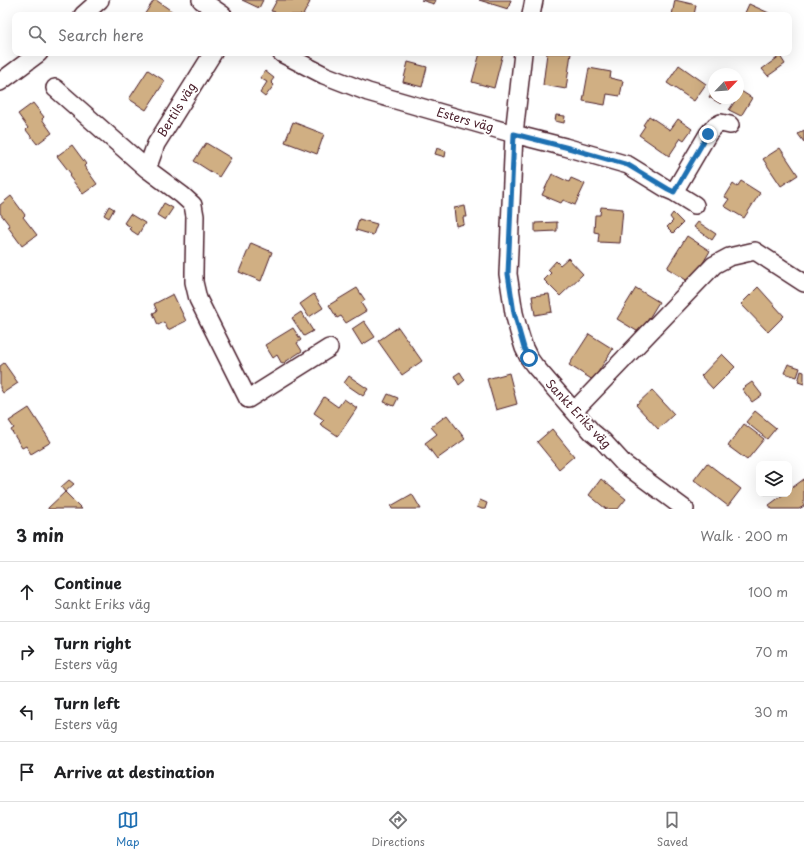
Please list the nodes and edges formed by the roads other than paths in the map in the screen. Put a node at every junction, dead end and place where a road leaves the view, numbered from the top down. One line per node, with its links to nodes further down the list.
1 (100, 0): 4 (street)
2 (200, 0): 5 (street)
3 (534, 0): 6 (street)
4 (86, 12)
5 (218, 12)
6 (531, 12)
7 (35, 56): 11 (street)
8 (211, 56): 15 (street, Bertils väg)
9 (287, 56): 14 (street, Esters väg)
10 (523, 56): 14 (street, Sankt Eriks väg)
11 (0, 82)
12 (55, 88): 15 (street)
13 (730, 125): 16 (street)
14 (514, 134): 16 (street, Esters väg); 20 (street, Sankt Eriks väg)
15 (147, 169): 19 (street)
16 (674, 192): 17 (street, Esters väg)
17 (694, 205)
18 (804, 283): 20 (street)
19 (329, 348)
20 (574, 411): 21 (street, Sankt Eriks väg)
21 (679, 508)

